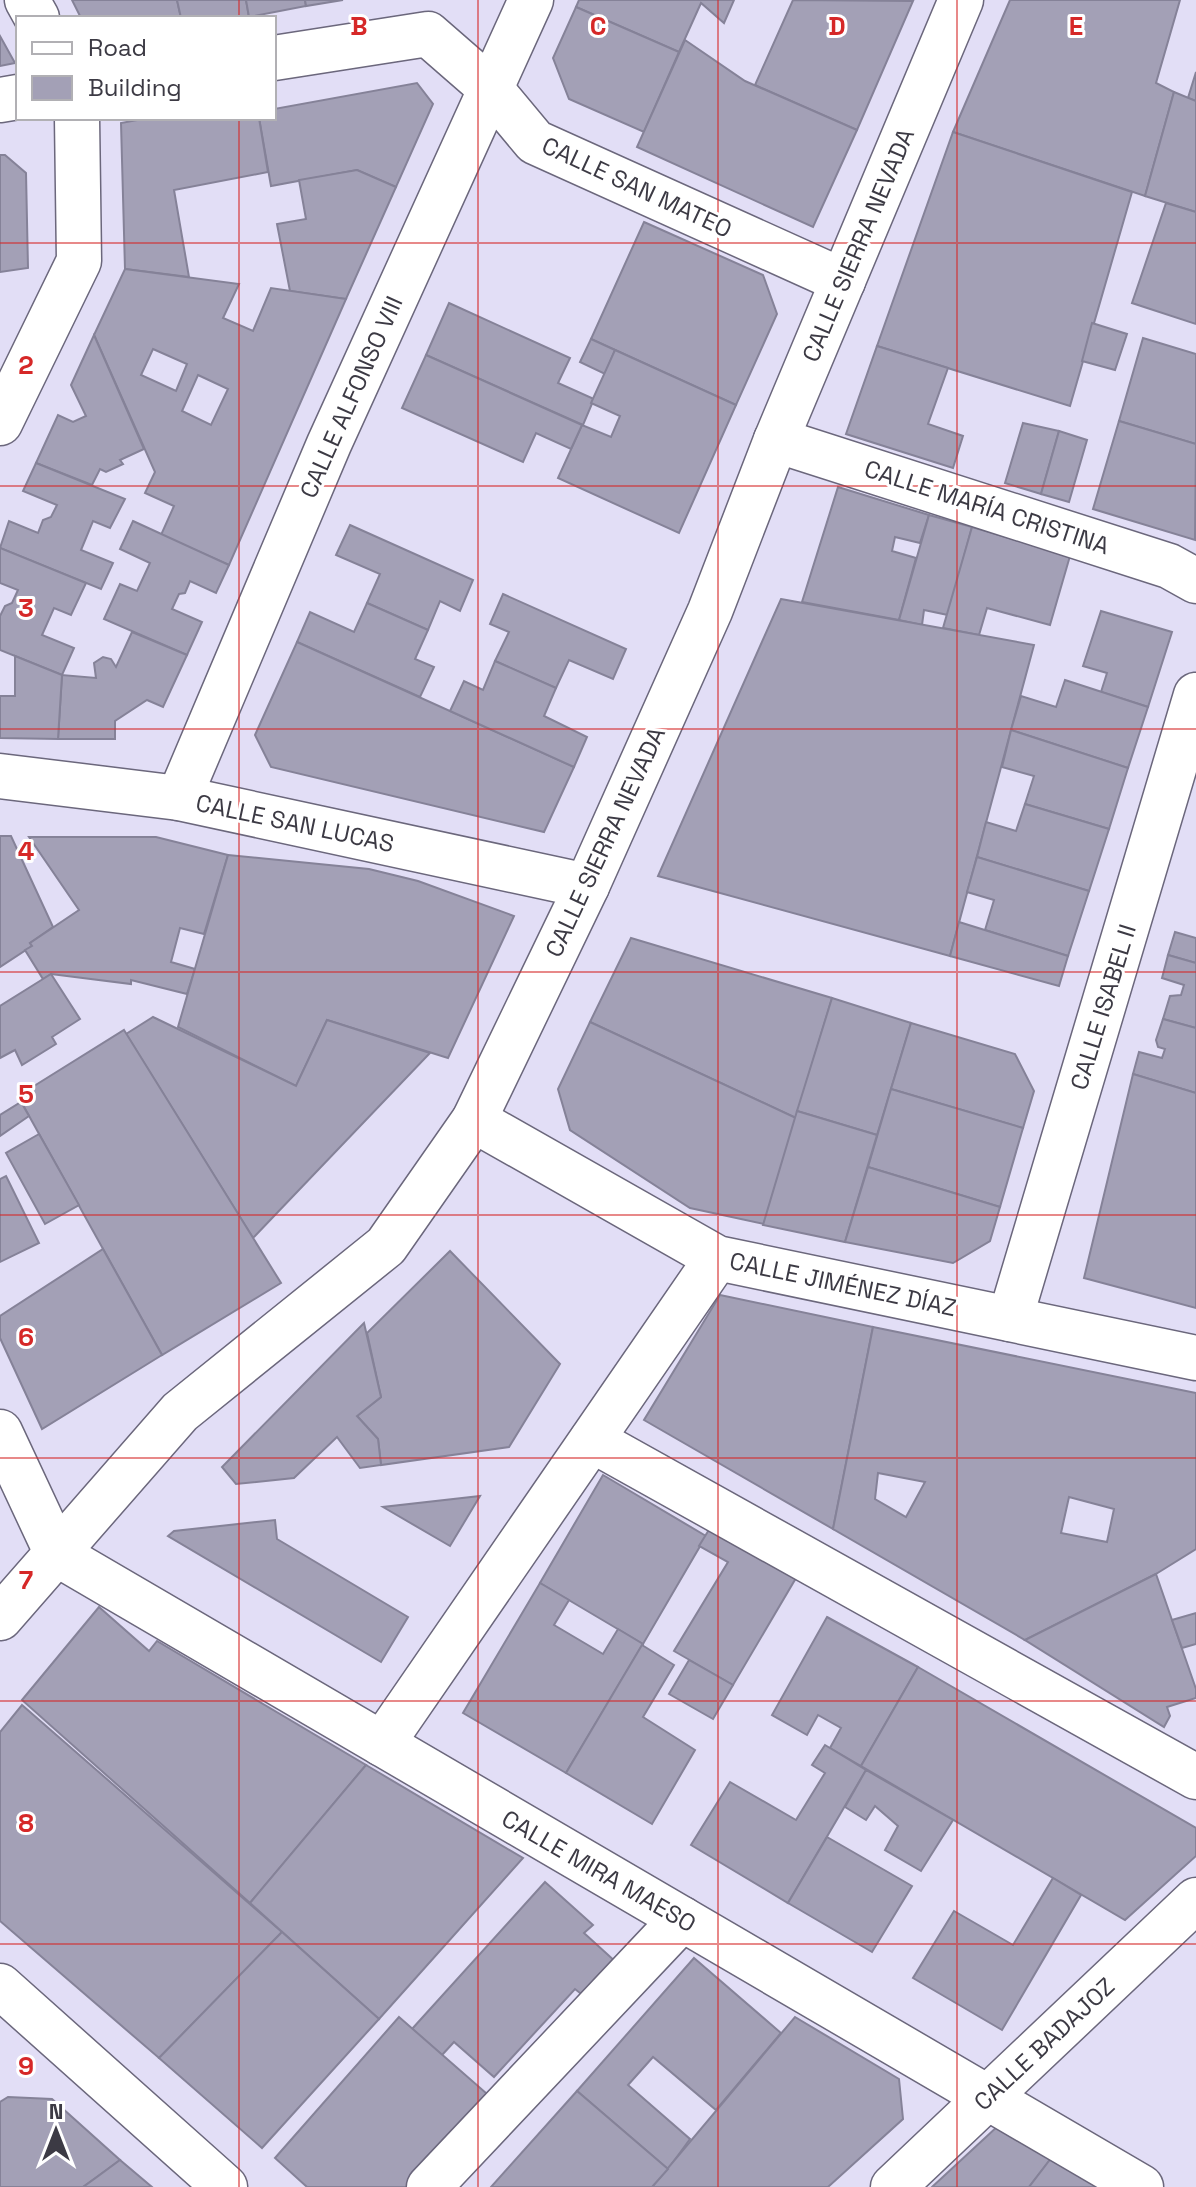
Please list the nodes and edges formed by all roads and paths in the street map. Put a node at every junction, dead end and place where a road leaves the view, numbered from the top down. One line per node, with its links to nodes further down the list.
1 (531, 0): 4 (street, CALLE ALFONSO VIII)
2 (961, 0): 6 (street, CALLE SIERRA NEVADA)
3 (276, 58): 4 (street, CALLE SAN MATEO)
4 (490, 88): 6 (street, CALLE SAN MATEO); 12 (street, CALLE ALFONSO VIII)
5 (77, 120): 7 (street)
6 (843, 281): 8 (street, CALLE SIERRA NEVADA)
7 (0, 423)
8 (776, 440): 9 (street, CALLE MARÍA CRISTINA); 13 (street, CALLE SIERRA NEVADA)
9 (1196, 581)
10 (1196, 695): 16 (street, CALLE ISABEL II)
11 (0, 776): 12 (street, CALLE SAN LUCAS)
12 (179, 798): 13 (street, CALLE SAN LUCAS)
13 (587, 886): 14 (street, CALLE SIERRA NEVADA)
14 (474, 1120): 15 (street, CALLE JIMÉNEZ DÍAZ); 20 (street, CALLE SIERRA NEVADA)
15 (717, 1258): 16 (street, CALLE JIMÉNEZ DÍAZ); 19 (street)
16 (1010, 1319): 17 (street, CALLE JIMÉNEZ DÍAZ)
17 (1196, 1358)
18 (0, 1432): 20 (street)
19 (592, 1440): 22 (street); 23 (street)
20 (57, 1554): 21 (street, CALLE SIERRA NEVADA); 22 (street, CALLE MIRA MAESO)
21 (0, 1618)
22 (382, 1744): 25 (street, CALLE MIRA MAESO)
23 (1196, 1777)
24 (1196, 1900): 27 (street, CALLE BADAJOZ)
25 (682, 1919): 27 (street, CALLE MIRA MAESO); 29 (street)
26 (7, 2004): 28 (street)
27 (987, 2098): 30 (street, CALLE BADAJOZ); 31 (street, CALLE MIRA MAESO)
28 (225, 2187)
29 (429, 2187)
30 (893, 2187)
31 (1141, 2187)

